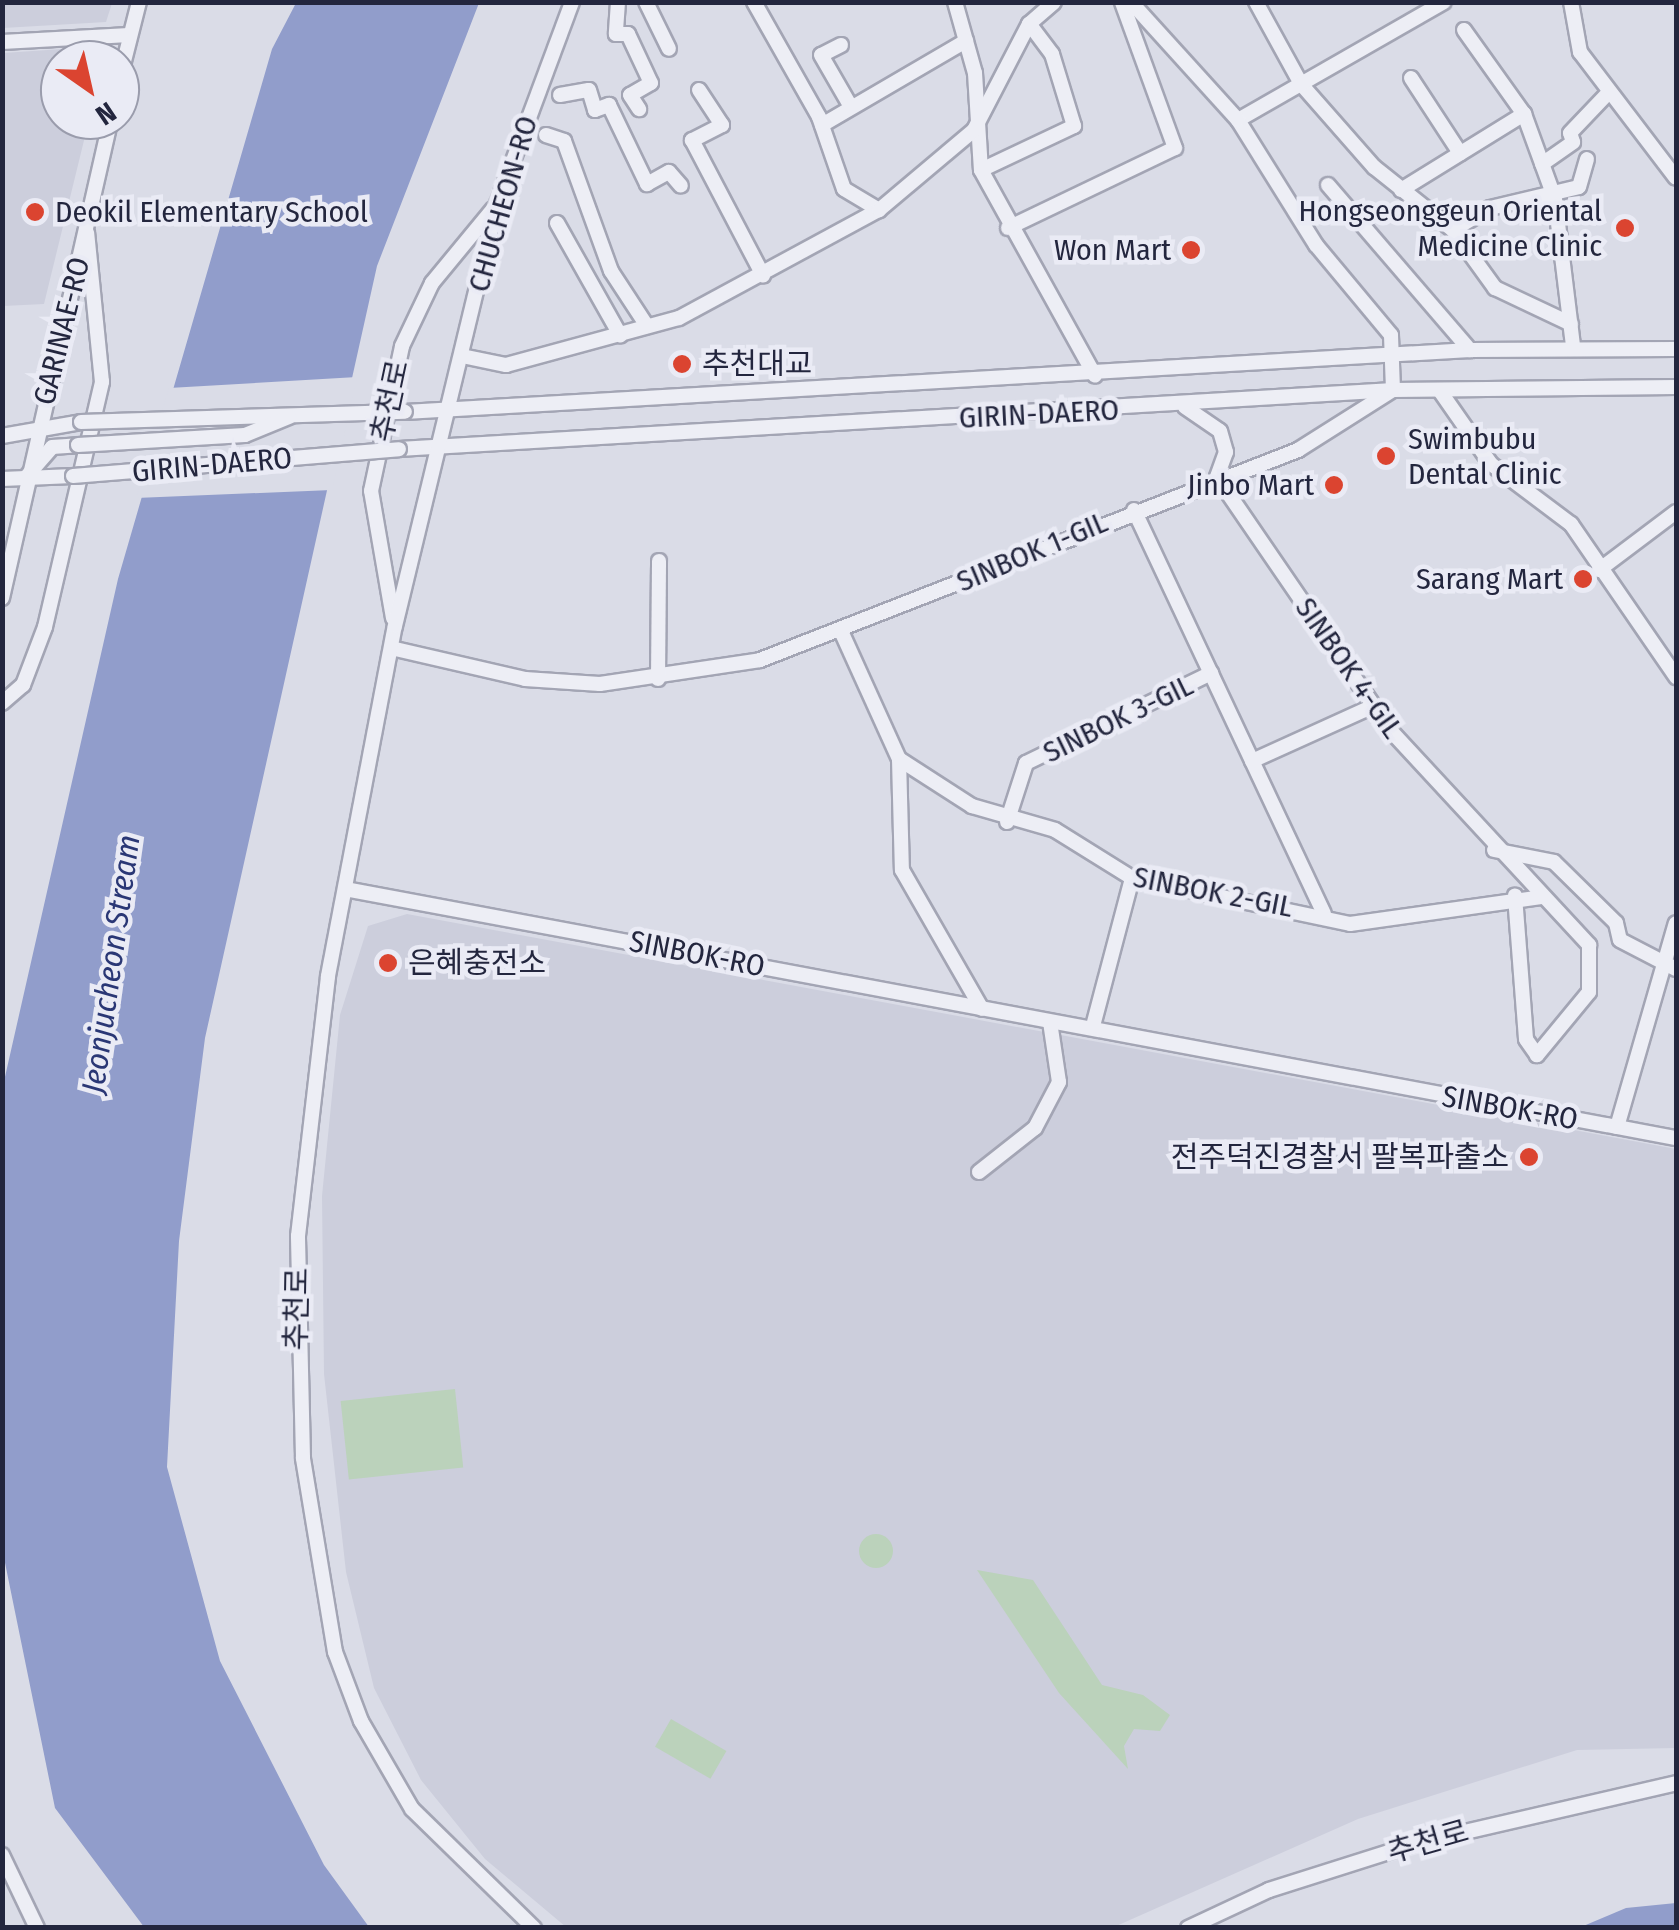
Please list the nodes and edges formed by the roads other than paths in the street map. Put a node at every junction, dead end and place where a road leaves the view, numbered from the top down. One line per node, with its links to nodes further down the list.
1 (139, 2): 15 (street)
2 (572, 2): 43 (street, CHUCHEON-RO)
3 (618, 2): 27 (street)
4 (646, 2): 20 (street)
5 (754, 2): 30 (street)
6 (955, 2): 18 (street)
7 (1122, 2): 46 (street)
8 (1131, 2): 29 (street)
9 (1256, 2): 22 (street)
10 (1444, 2): 22 (street)
11 (1571, 2): 24 (street)
12 (1045, 5): 13 (street)
13 (1029, 24): 31 (street); 37 (street)
14 (1464, 30): 28 (street)
15 (129, 35): 16 (street); 17 (street)
16 (128, 40)
17 (2, 42)
18 (966, 42): 26 (street); 31 (street)
19 (840, 45): 26 (street)
20 (668, 49)
21 (1410, 78): 34 (street)
22 (1301, 84): 29 (street); 41 (street)
23 (699, 90): 49 (street)
24 (1608, 92): 36 (street); 38 (street)
25 (560, 95): 40 (street, CHUCHEON-RO)
26 (851, 107): 30 (street)
27 (639, 109)
28 (1524, 114): 34 (street); 36 (street)
29 (1238, 120): 57 (street)
30 (822, 125): 44 (street)
31 (974, 130): 37 (street); 44 (street)
32 (546, 135): 51 (street, CHUCHEON-RO)
33 (107, 140): 48 (street, GARINAE-RO)
34 (1460, 153): 41 (street)
35 (1587, 159): 42 (street)
36 (1542, 164): 42 (street)
37 (981, 170): 46 (street)
38 (1676, 178)
39 (1328, 184): 55 (street)
40 (681, 186)
41 (1401, 190): 47 (street)
42 (1555, 199): 47 (street); 50 (street)
43 (497, 204): 56 (street, CHUCHEON-RO); 77 (street, 추천로)
44 (879, 210): 49 (street)
45 (558, 223): 52 (street, CHUCHEON-RO)
46 (1008, 228): 58 (street)
47 (1453, 230): 50 (street)
48 (87, 233): 65 (street, GARINAE-RO); 83 (street)
49 (763, 275): 51 (street)
50 (1571, 324): 53 (street)
51 (647, 326): 52 (street)
52 (620, 334): 56 (street)
53 (1573, 346): 54 (street, GIRIN-DAERO); 55 (street, GIRIN-DAERO)
54 (1676, 349)
55 (1470, 350): 57 (street, GIRIN-DAERO)
56 (462, 356): 63 (street, CHUCHEON-RO)
57 (1393, 358): 58 (street, GIRIN-DAERO); 60 (street)
58 (1096, 376): 63 (street, GIRIN-DAERO)
59 (1676, 387): 61 (street, GIRIN-DAERO)
60 (1393, 390): 61 (street, GIRIN-DAERO); 62 (street, GIRIN-DAERO); 69 (street, SINBOK 1-GIL)
61 (1440, 391): 75 (street)
62 (1184, 406): 67 (street, GIRIN-DAERO); 69 (street)
63 (448, 410): 64 (street, GIRIN-DAERO, bridge); 67 (street, 추천로)
64 (289, 417): 65 (street, GIRIN-DAERO, bridge); 68 (street, GIRIN-DAERO, bridge)
65 (36, 434): 66 (street, GIRIN-DAERO); 68 (street, GARINAE-RO)
66 (2, 436)
67 (438, 448): 68 (street, GIRIN-DAERO, bridge); 77 (street, 추천로)
68 (25, 478): 70 (street, GIRIN-DAERO); 73 (street, GARINAE-RO)
69 (1217, 478): 71 (street, SINBOK 1-GIL); 84 (street, SINBOK 4-GIL)
70 (2, 479)
71 (1134, 510): 78 (street, SINBOK 1-GIL); 80 (street, SINBOK 3-GIL)
72 (1676, 512): 75 (street)
73 (7, 536): 76 (street, GARINAE-RO)
74 (659, 561): 82 (street)
75 (1599, 570): 81 (street)
76 (2, 598)
77 (395, 626): 79 (street, 추천로)
78 (841, 631): 82 (street, SINBOK 1-GIL); 85 (street)
79 (391, 648): 82 (street, SINBOK 1-GIL); 90 (street, 추천로)
80 (1211, 674): 86 (street, SINBOK 3-GIL); 87 (street, SINBOK 3-GIL)
81 (1676, 677)
82 (658, 679)
83 (2, 703)
84 (1373, 706): 86 (street); 88 (street, SINBOK 4-GIL)
85 (899, 759): 87 (street, SINBOK 2-GIL); 97 (street)
86 (1252, 761): 93 (street, SINBOK 3-GIL)
87 (1007, 822): 89 (street, SINBOK 2-GIL)
88 (1493, 849): 92 (street, SINBOK 4-GIL); 95 (street)
89 (1132, 878): 93 (street, SINBOK 2-GIL); 99 (street)
90 (345, 889): 97 (street, SINBOK-RO); 106 (street, 추천로)
91 (1515, 895): 92 (street, SINBOK 2-GIL); 92 (street, SINBOK 4-GIL); 93 (street, SINBOK 2-GIL)
92 (1542, 897)
93 (1324, 913)
94 (1676, 923): 95 (street)
95 (1663, 960): 96 (street); 100 (street)
96 (1676, 970)
97 (982, 1008): 98 (street, SINBOK-RO)
98 (1050, 1022): 99 (street, SINBOK-RO); 102 (street)
99 (1092, 1026): 100 (street, SINBOK-RO)
100 (1617, 1127): 101 (street, SINBOK-RO)
101 (1676, 1138)
102 (978, 1172)
103 (1676, 1784): 107 (street, 추천로)
104 (2, 1855): 105 (street)
105 (37, 1928)
106 (534, 1928)
107 (1188, 1928)

